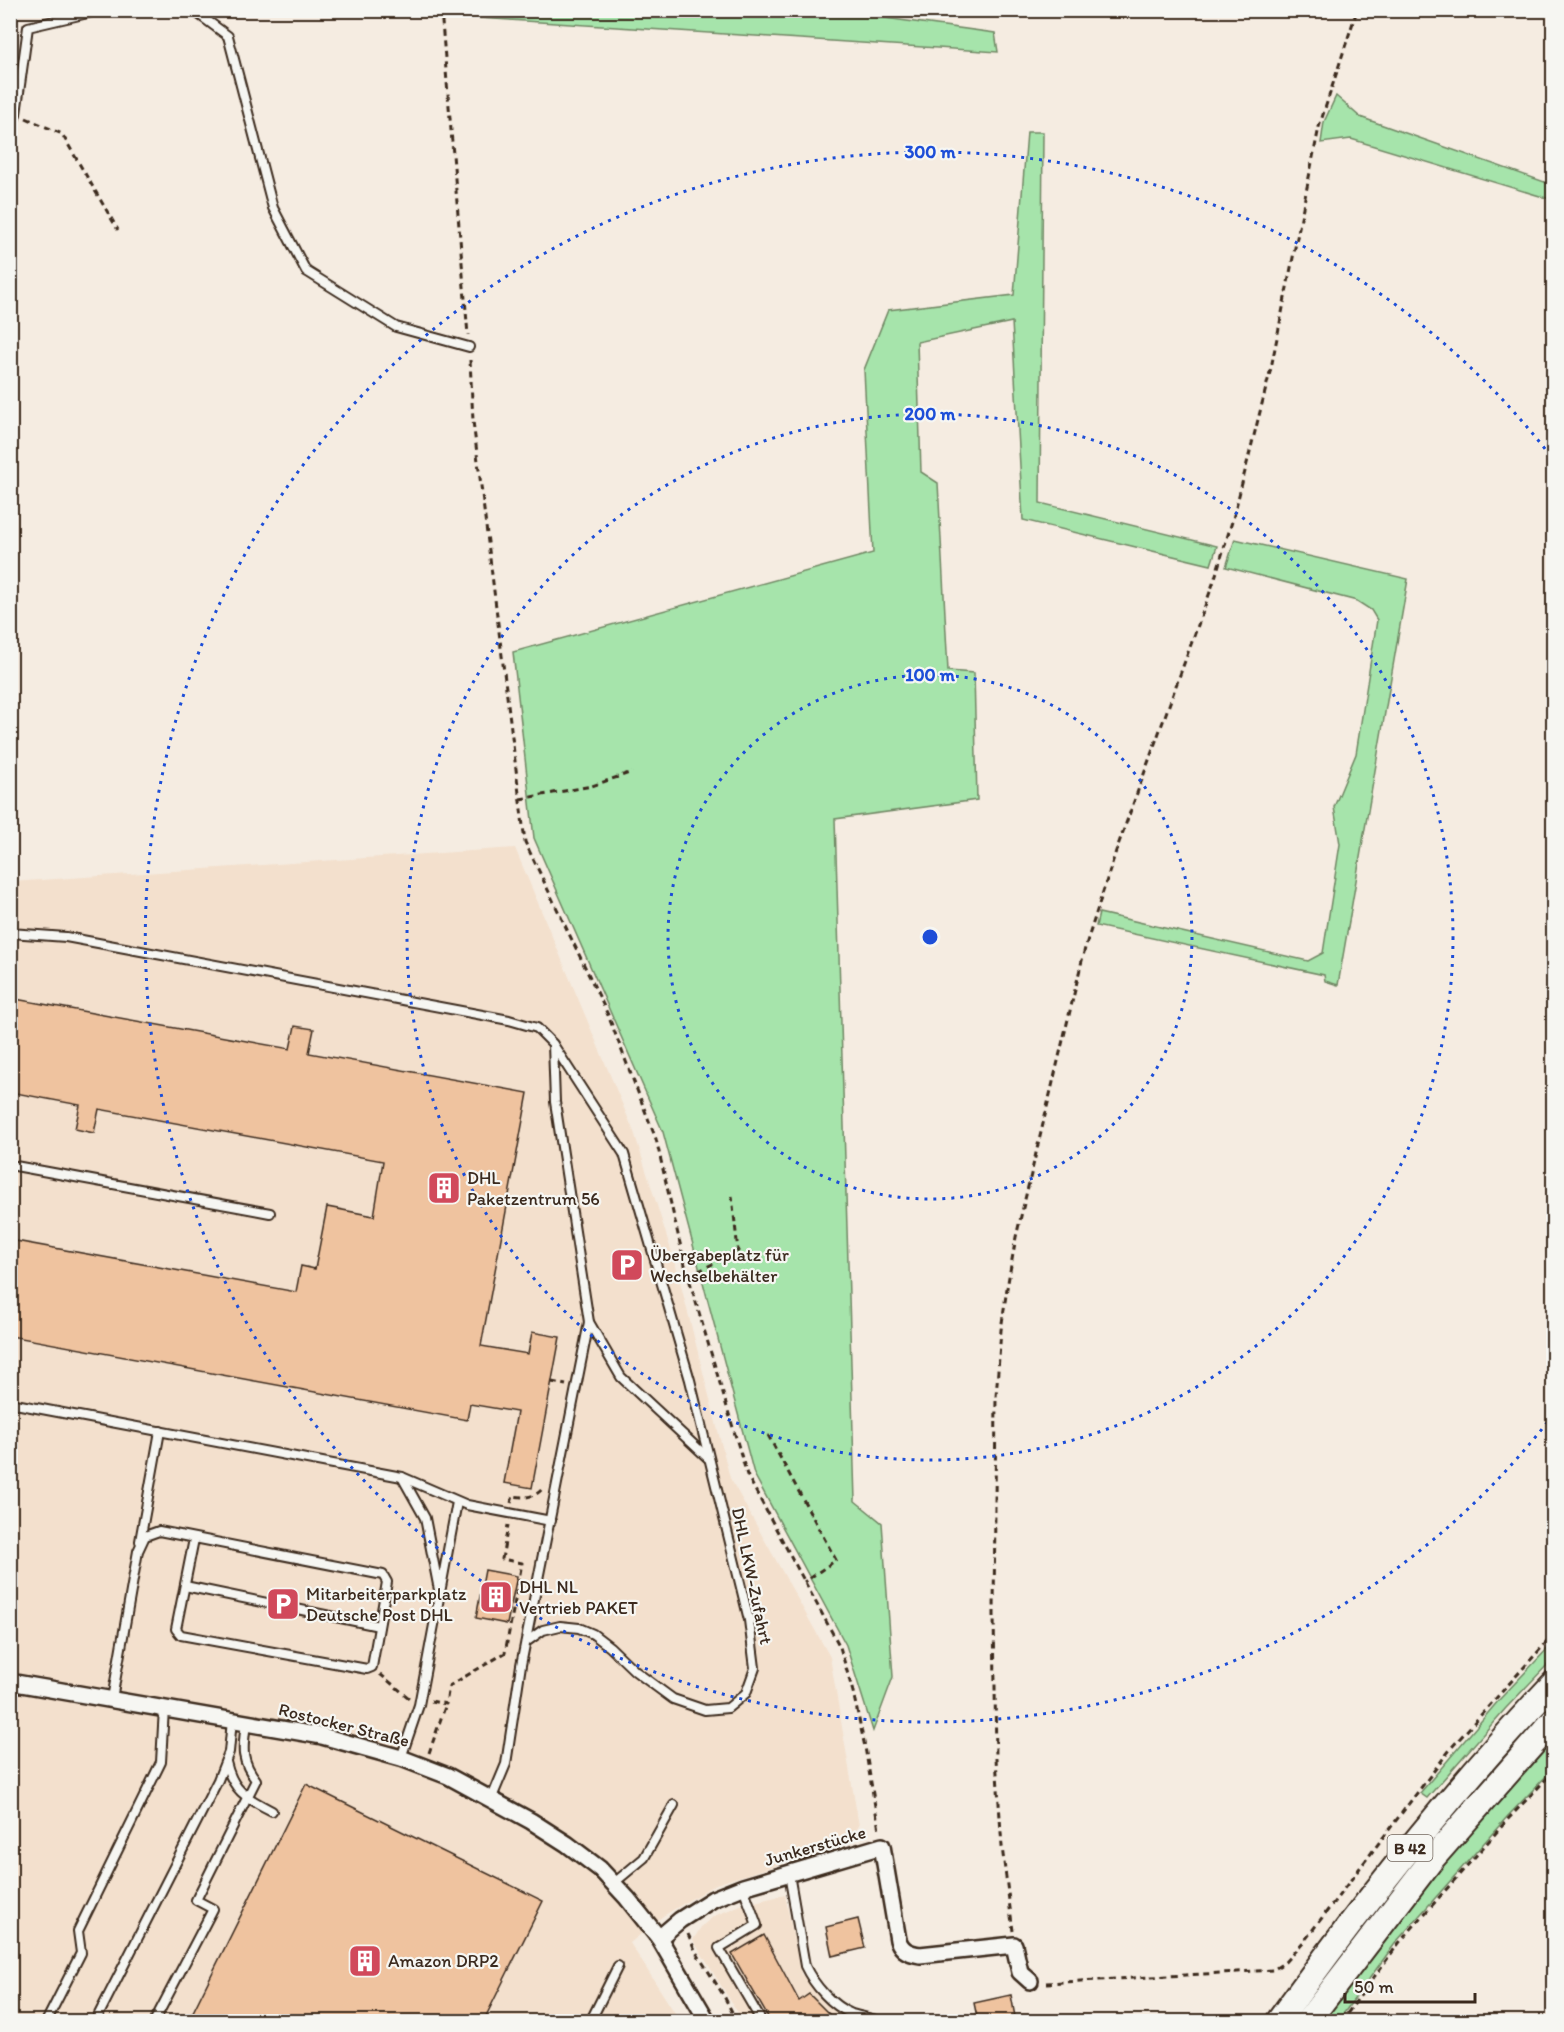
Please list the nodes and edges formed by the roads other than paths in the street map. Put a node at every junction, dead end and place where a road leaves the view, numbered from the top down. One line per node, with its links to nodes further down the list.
1 (101, 10): 3 (lane)
2 (193, 10): 4 (lane)
3 (10, 133)
4 (469, 347)
5 (10, 933): 6 (lane, DHL LKW-Zufahrt)
6 (553, 1044): 9 (lane); 12 (lane, DHL LKW-Zufahrt)
7 (10, 1165): 8 (lane)
8 (270, 1213)
9 (589, 1322): 12 (lane); 15 (lane)
10 (10, 1403): 11 (lane)
11 (160, 1431): 13 (lane); 17 (lane)
12 (710, 1459): 21 (lane, DHL LKW-Zufahrt)
13 (402, 1477): 14 (lane); 19 (lane)
14 (457, 1502): 15 (lane); 19 (lane)
15 (551, 1521): 21 (lane)
16 (194, 1539): 17 (lane); 18 (lane); 20 (lane)
17 (138, 1551): 24 (lane)
18 (185, 1586): 20 (lane); 20 (lane)
19 (440, 1594): 28 (lane)
20 (379, 1626)
21 (526, 1642): 31 (lane)
22 (10, 1682): 24 (street, Rostocker Straße)
23 (1554, 1683): 47 (highway, B 42)
24 (112, 1699): 25 (street, Rostocker Straße)
25 (164, 1708): 27 (street, Rostocker Straße); 40 (lane)
26 (1554, 1720): 48 (highway, B 42)
27 (239, 1721): 28 (street, Rostocker Straße); 29 (lane); 30 (lane)
28 (401, 1758): 31 (street, Rostocker Straße)
29 (226, 1761): 30 (lane); 41 (lane)
30 (247, 1798): 33 (lane); 42 (lane)
31 (491, 1800): 35 (street, Rostocker Straße)
32 (674, 1805): 35 (lane)
33 (272, 1811)
34 (789, 1874): 36 (street, Junkerstücke); 39 (street, Junkerstücke); 46 (lane)
35 (614, 1883): 37 (street, Rostocker Straße)
36 (743, 1887): 37 (street, Junkerstücke); 45 (lane)
37 (659, 1938): 44 (street, Rostocker Straße)
38 (618, 1966): 43 (lane)
39 (1030, 1981)
40 (46, 2022)
41 (95, 2022)
42 (154, 2022)
43 (590, 2022)
44 (708, 2022)
45 (762, 2022)
46 (881, 2022)
47 (1278, 2022)
48 (1307, 2022)

